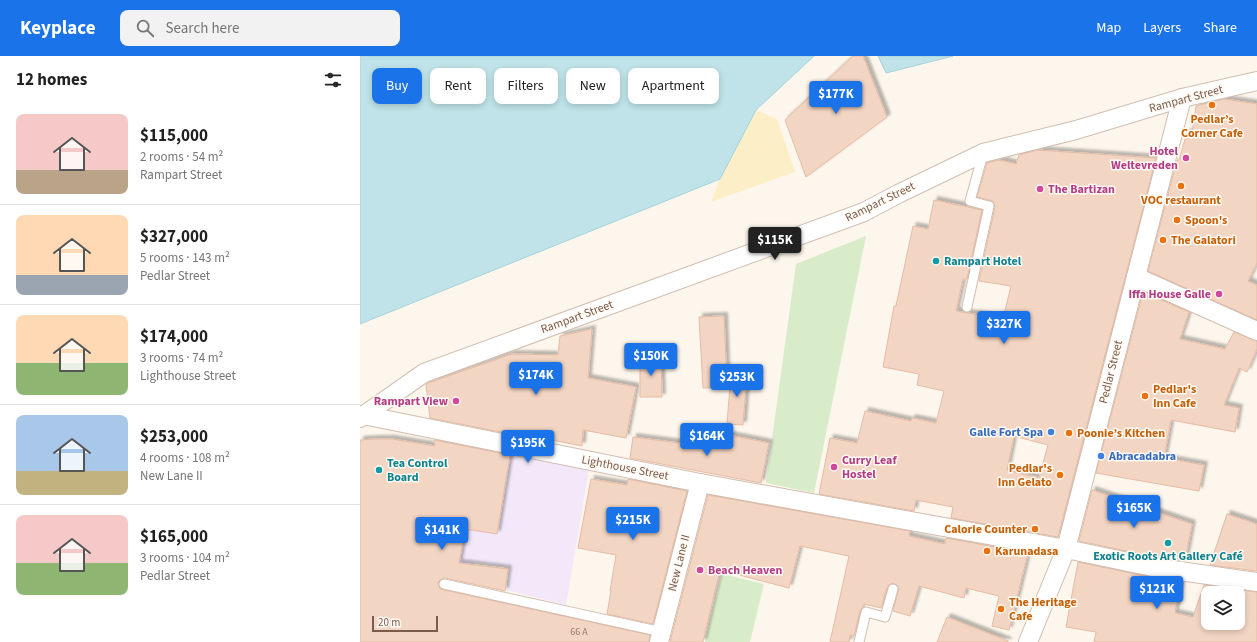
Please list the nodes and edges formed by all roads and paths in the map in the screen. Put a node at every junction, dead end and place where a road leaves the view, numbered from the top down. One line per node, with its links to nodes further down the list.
1 (1257, 81): 2 (street, Rampart Street)
2 (1182, 98): 3 (street, Rampart Street); 4 (street, Pedlar Street)
3 (983, 153): 5 (lane); 7 (street, Rampart Street)
4 (1136, 278): 6 (street); 9 (street, Pedlar Street)
5 (967, 307)
6 (1257, 331)
7 (362, 416): 8 (street, Lighthouse Street)
8 (700, 483): 9 (street, Lighthouse Street); 13 (street, New Lane II)
9 (1066, 549): 10 (street, Lighthouse Street); 15 (street, Pedlar Street)
10 (1257, 582)
11 (444, 584): 13 (lane)
12 (894, 588): 14 (lane)
13 (660, 637)
14 (859, 642)
15 (1028, 642)

